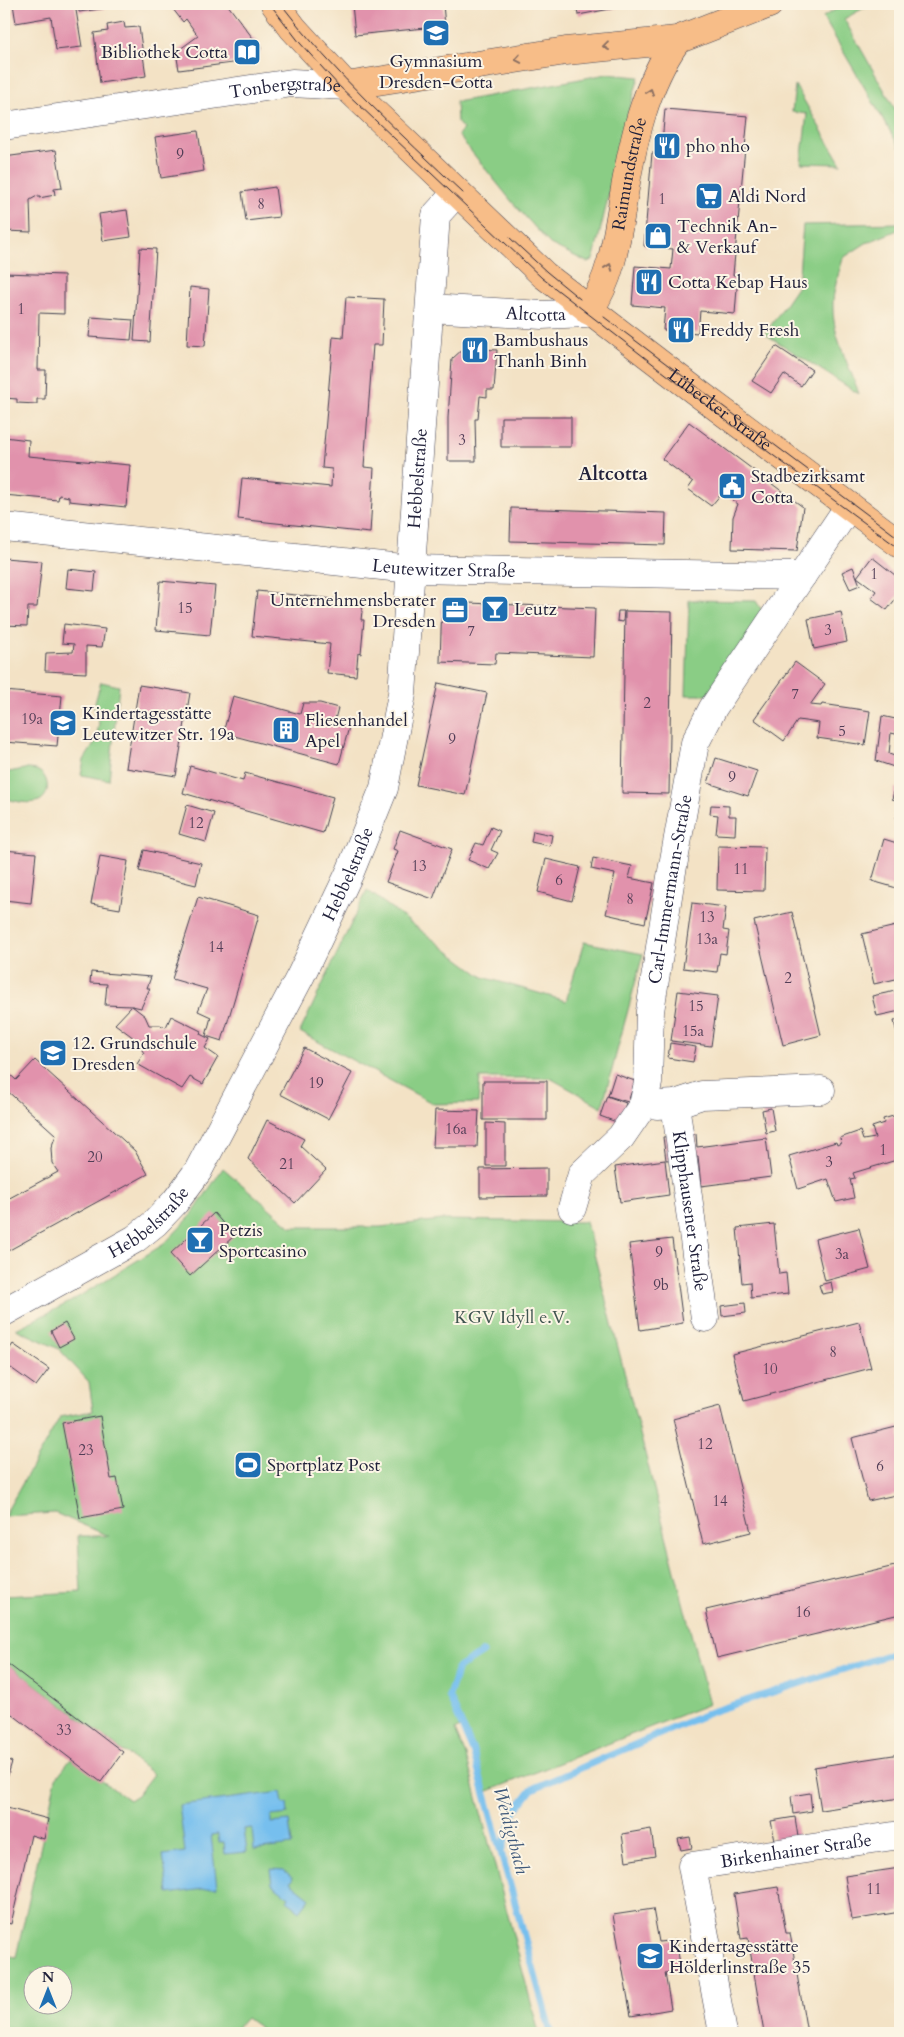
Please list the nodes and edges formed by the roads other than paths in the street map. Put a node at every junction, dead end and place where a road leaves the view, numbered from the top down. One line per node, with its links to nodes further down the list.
1 (275, 4): 4 (main road, Altcotta)
2 (769, 4): 3 (main road, Tonbergstraße)
3 (677, 40): 4 (main road, Tonbergstraße, one-way to 4); 8 (main road, Raimundstraße, one-way to 3)
4 (346, 86): 5 (street, Tonbergstraße); 6 (main road, Altcotta)
5 (4, 126)
6 (457, 192): 7 (street); 8 (main road, Altcotta)
7 (430, 308): 8 (street, Altcotta); 12 (street, Hebbelstraße)
8 (589, 311): 9 (main road, Lübecker Straße)
9 (849, 506): 11 (main road, Lübecker Straße); 13 (street)
10 (4, 527): 12 (street, Leutewitzer Straße)
11 (900, 544)
12 (411, 569): 13 (street, Leutewitzer Straße); 18 (street, Hebbelstraße)
13 (802, 576): 16 (street, Carl-Immermann-Straße)
14 (821, 1090): 15 (street)
15 (675, 1104): 16 (street); 19 (street, Klipphausener Straße)
16 (643, 1105): 17 (street, Carl-Immermann-Straße)
17 (572, 1208)
18 (4, 1312)
19 (705, 1318)
20 (900, 1835): 21 (street, Birkenhainer Straße)
21 (723, 2033)

